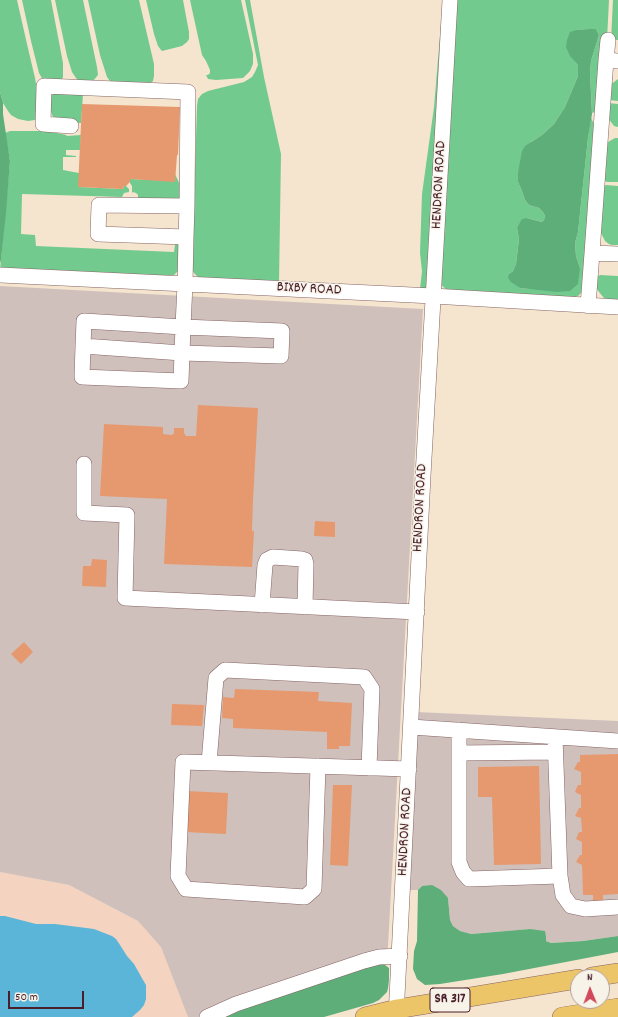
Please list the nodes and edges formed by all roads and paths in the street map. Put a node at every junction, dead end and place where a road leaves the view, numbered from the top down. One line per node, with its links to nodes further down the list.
1 (450, 0): 11 (street, HENDRON ROAD)
2 (608, 40): 3 (street)
3 (612, 61): 7 (street)
4 (71, 126): 5 (street)
5 (187, 206): 6 (street); 6 (street)
6 (186, 237): 10 (street)
7 (592, 253): 8 (street); 12 (street)
8 (618, 254)
9 (0, 275): 10 (street, BIXBY ROAD)
10 (185, 284): 11 (street, BIXBY ROAD); 14 (street)
11 (433, 296): 12 (street, BIXBY ROAD); 20 (street, HENDRON ROAD)
12 (588, 306): 13 (street, BIXBY ROAD)
13 (618, 307)
14 (183, 327): 15 (street); 16 (street); 16 (street)
15 (83, 346): 16 (street); 16 (street)
16 (182, 353)
17 (84, 464): 18 (street)
18 (262, 605): 19 (street); 19 (street)
19 (305, 607): 20 (street)
20 (416, 612): 21 (street, HENDRON ROAD)
21 (411, 727): 22 (street); 30 (street, HENDRON ROAD)
22 (459, 730): 23 (street); 26 (street)
23 (555, 737): 24 (street); 25 (street)
24 (618, 741)
25 (555, 752): 26 (street); 31 (street)
26 (459, 753): 31 (street)
27 (209, 763): 28 (street); 28 (street); 29 (street)
28 (318, 766): 29 (street)
29 (369, 768): 30 (street)
30 (409, 769): 33 (street, HENDRON ROAD)
31 (560, 876): 32 (street)
32 (618, 907)
33 (400, 956): 36 (street, HENDRON ROAD); 37 (street)
34 (570, 981): 36 (main road, SR 317)
35 (618, 1008): 39 (main road)
36 (397, 1013): 38 (main road, SR 317)
37 (207, 1017)
38 (365, 1017)
39 (562, 1017)

